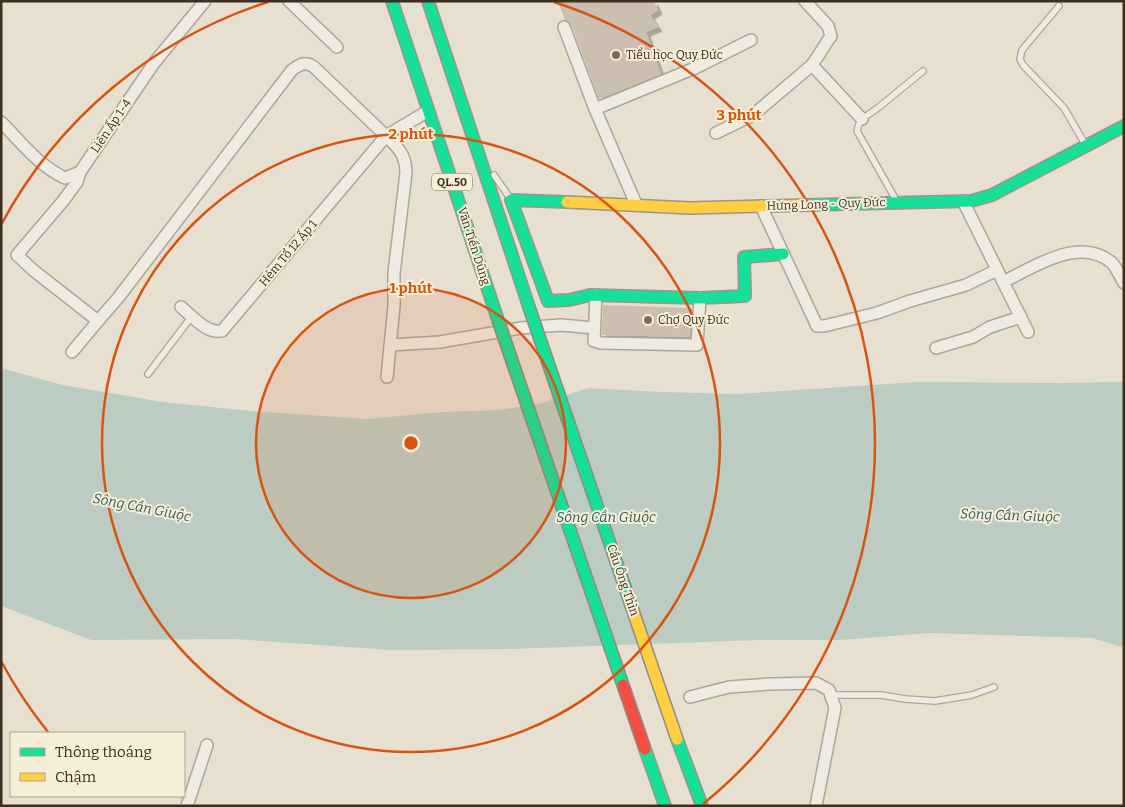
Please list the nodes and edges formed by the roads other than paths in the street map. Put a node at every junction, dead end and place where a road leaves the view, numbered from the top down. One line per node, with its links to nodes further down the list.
1 (205, 1): 21 (street, Liên Ấp 1-4)
2 (289, 1): 9 (street)
3 (392, 1): 13 (main road, Văn Tiến Dũng / QL.50)
4 (428, 1): 20 (main road, QL.50)
5 (805, 1): 10 (street)
6 (1059, 6): 19 (lane)
7 (564, 27): 12 (street)
8 (751, 40): 12 (street)
9 (336, 47)
10 (812, 65): 14 (street); 17 (street)
11 (923, 71): 14 (lane)
12 (595, 109): 25 (street)
13 (428, 110): 18 (street); 49 (main road, Văn Tiến Dũng / QL.50, bridge)
14 (862, 119): 23 (lane)
15 (1, 122): 21 (street)
16 (1124, 126): 19 (main road, Hưng Long - Quy Đức)
17 (716, 133)
18 (386, 136): 34 (street, Hẻm Tổ 12 Ấp 1); 36 (street); 39 (street)
19 (1086, 146): 24 (main road, Hưng Long - Quy Đức)
20 (477, 148): 22 (lane); 50 (main road, Cầu Ông Thìn / QL.50, bridge)
21 (80, 172): 36 (street, Liên Ấp 1-4)
22 (511, 200): 25 (main road, Hưng Long - Quy Đức); 31 (main road)
23 (897, 202): 24 (main road, Hưng Long - Quy Đức); 26 (main road, Hưng Long - Quy Đức)
24 (963, 202): 28 (street)
25 (636, 204): 26 (main road, Hưng Long - Quy Đức)
26 (761, 206): 27 (street)
27 (783, 254): 28 (street); 32 (main road)
28 (998, 270): 29 (street)
29 (1003, 282): 30 (street); 35 (street)
30 (1124, 284)
31 (596, 294): 32 (main road); 37 (street)
32 (700, 298): 37 (street)
33 (181, 307): 34 (street, Hẻm Tổ 12 Ấp 1)
34 (192, 316): 42 (lane)
35 (1021, 317): 38 (street); 40 (street)
36 (98, 321): 41 (street)
37 (594, 328): 39 (street)
38 (1028, 332)
39 (390, 345): 43 (street)
40 (936, 348)
41 (72, 352)
42 (148, 374)
43 (387, 377)
44 (994, 687): 45 (lane)
45 (832, 695): 46 (street); 51 (street)
46 (690, 696)
47 (207, 745): 48 (street)
48 (187, 806)
49 (665, 806)
50 (702, 806)
51 (816, 806)

